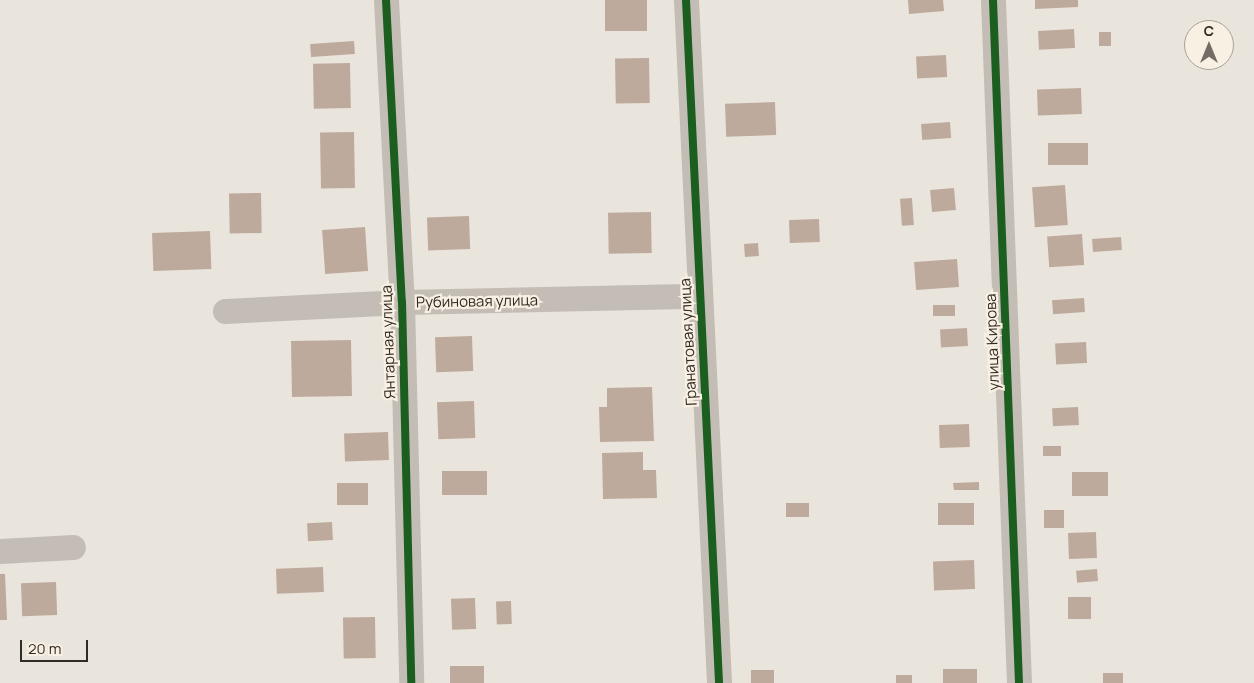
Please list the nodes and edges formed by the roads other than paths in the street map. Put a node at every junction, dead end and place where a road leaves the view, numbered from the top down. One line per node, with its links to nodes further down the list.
1 (386, 0): 5 (street, Янтарная улица)
2 (686, 0): 4 (street, Гранатовая улица)
3 (993, 0): 11 (street, улица Кирова)
4 (699, 296): 5 (street, Рубиновая улица); 10 (street, Гранатовая улица)
5 (402, 302): 6 (street, Рубиновая улица); 9 (street, Янтарная улица)
6 (225, 311)
7 (73, 547): 8 (street)
8 (0, 551)
9 (411, 683)
10 (719, 683)
11 (1019, 683)

